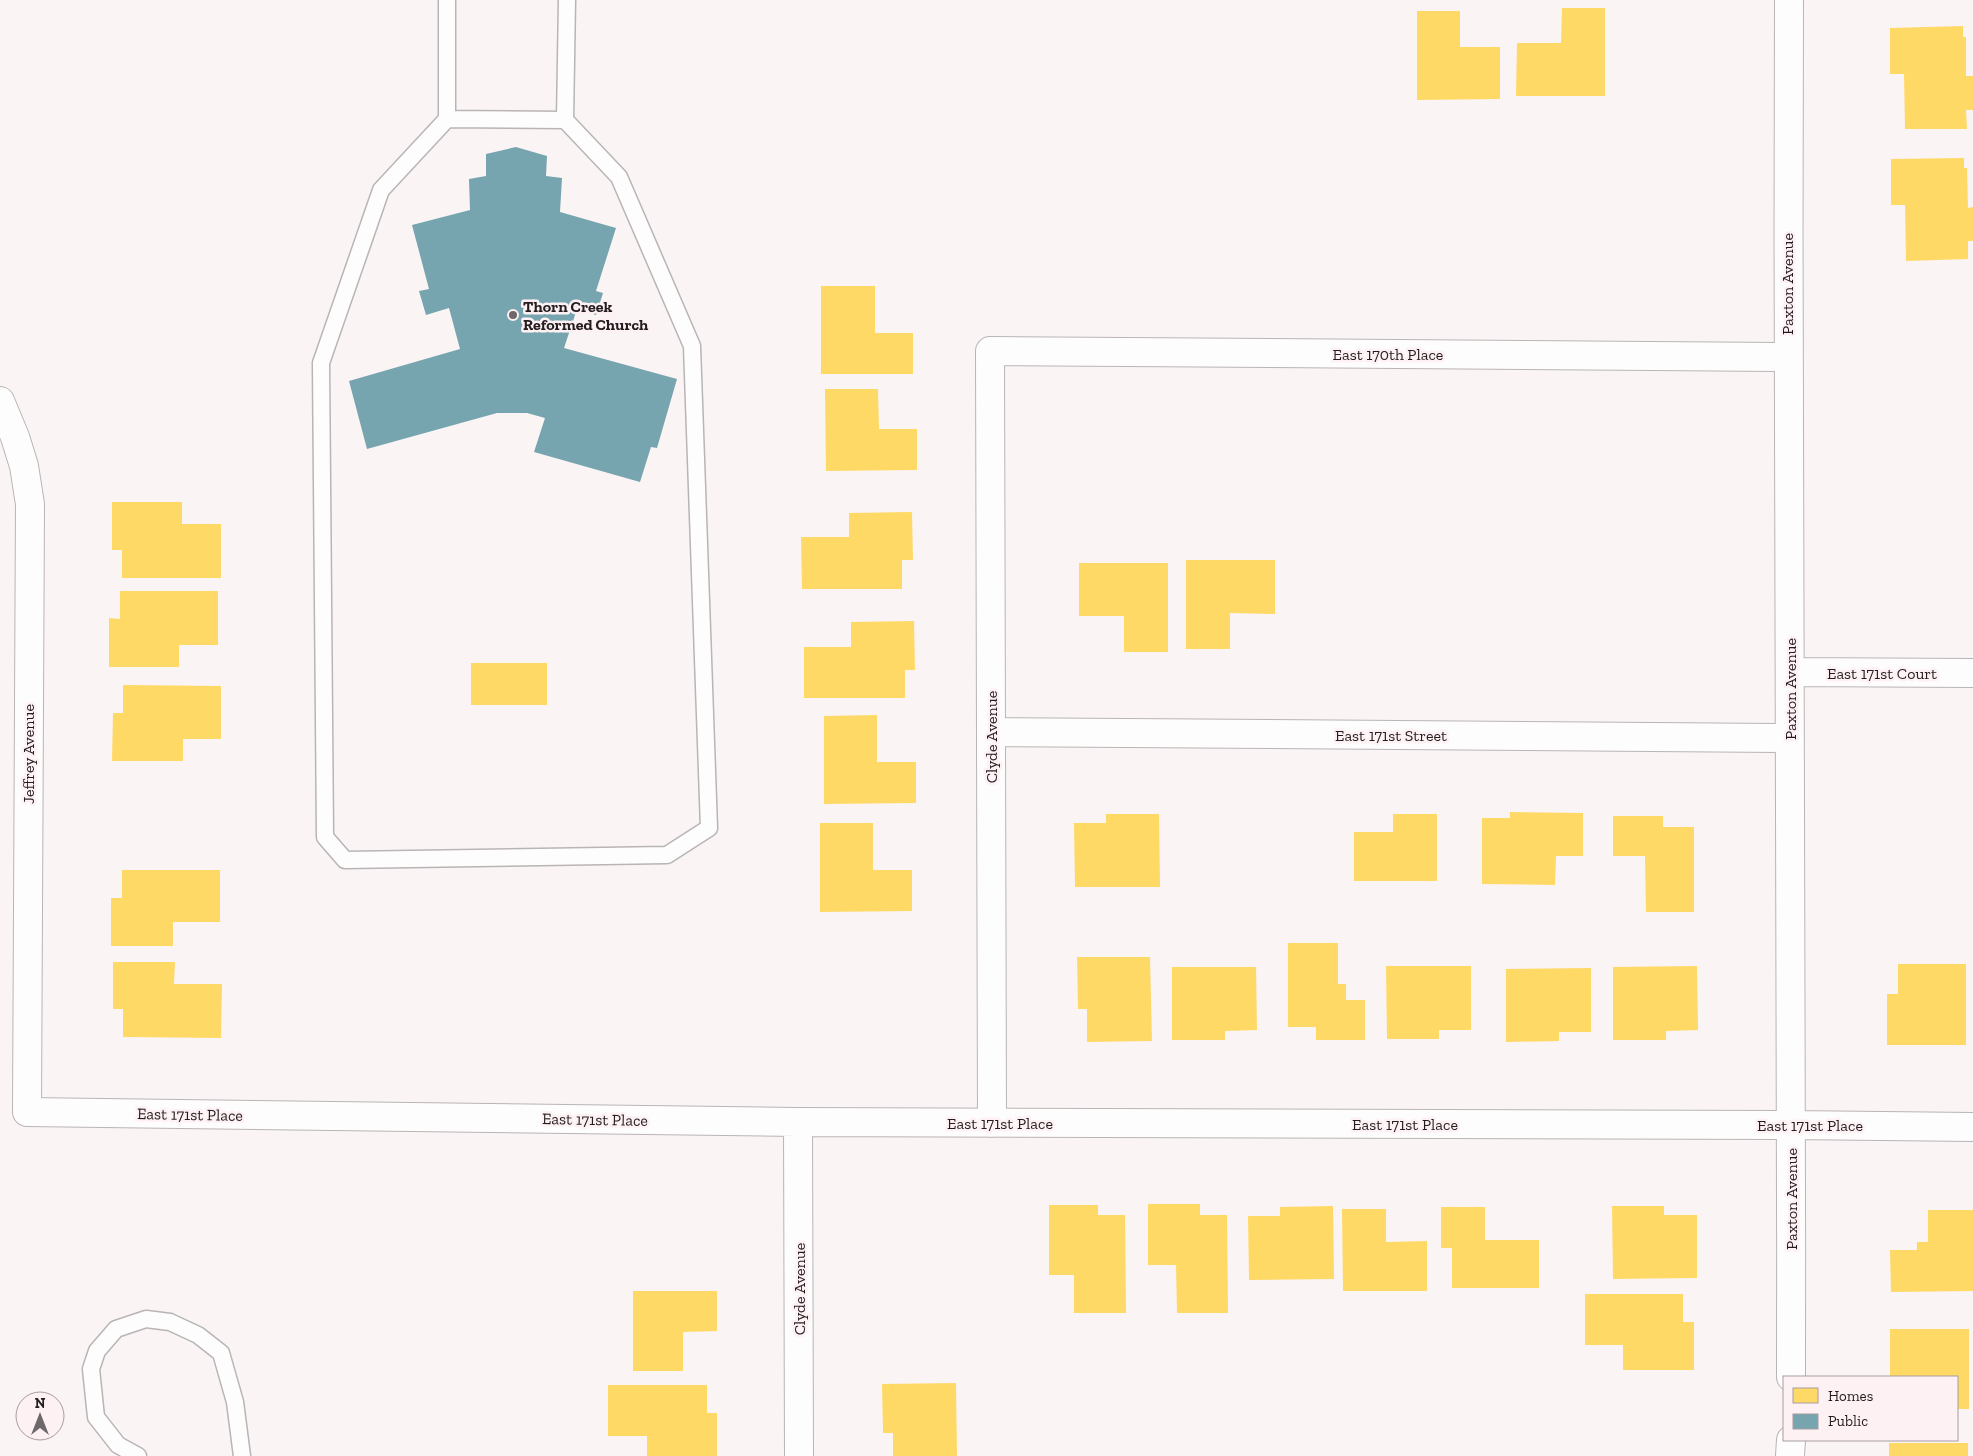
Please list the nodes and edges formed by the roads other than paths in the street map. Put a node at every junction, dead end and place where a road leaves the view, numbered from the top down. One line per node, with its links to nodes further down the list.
1 (447, 0): 4 (lane)
2 (567, 0): 5 (lane)
3 (1788, 0): 7 (street, Paxton Avenue)
4 (447, 119): 5 (lane); 5 (lane)
5 (565, 120)
6 (990, 351): 7 (street, East 170th Place); 12 (street, Clyde Avenue)
7 (1787, 357): 10 (street, Paxton Avenue)
8 (0, 401): 9 (street, Jeffrey Avenue)
9 (7, 437): 14 (street, Jeffrey Avenue)
10 (1790, 672): 11 (street, East 171st Court); 13 (street, Paxton Avenue)
11 (1973, 673)
12 (991, 732): 13 (street, East 171st Street); 16 (street, Clyde Avenue)
13 (1790, 738): 17 (street, Paxton Avenue)
14 (27, 1112): 15 (street, East 171st Place)
15 (798, 1122): 16 (street, East 171st Place); 23 (street, Clyde Avenue)
16 (992, 1123): 17 (street, East 171st Place)
17 (1791, 1125): 18 (street, East 171st Place); 19 (street, Paxton Avenue)
18 (1973, 1127)
19 (1791, 1376)
20 (1790, 1441): 24 (street)
21 (138, 1456): 22 (lane)
22 (242, 1456)
23 (799, 1456)
24 (1790, 1456)

